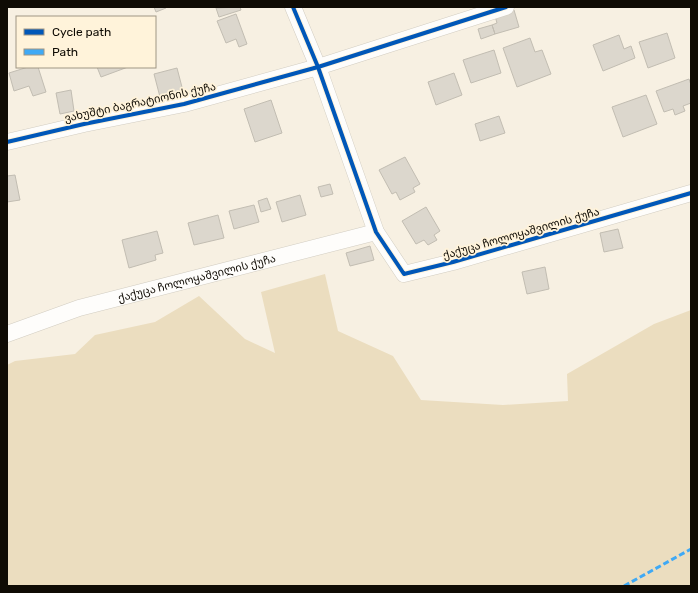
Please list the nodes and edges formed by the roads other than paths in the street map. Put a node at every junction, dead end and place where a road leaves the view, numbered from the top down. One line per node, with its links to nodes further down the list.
1 (293, 7): 3 (street)
2 (506, 7): 3 (street, ვახუშტი ბაგრატიონის ქუჩა)
3 (318, 67): 4 (street, ვახუშტი ბაგრატიონის ქუჩა); 6 (street)
4 (7, 142)
5 (691, 193): 6 (street, ქაქუცა ჩოლოყაშვილის ქუჩა)
6 (376, 232): 7 (street, ქაქუცა ჩოლოყაშვილის ქუჩა)
7 (7, 334)

